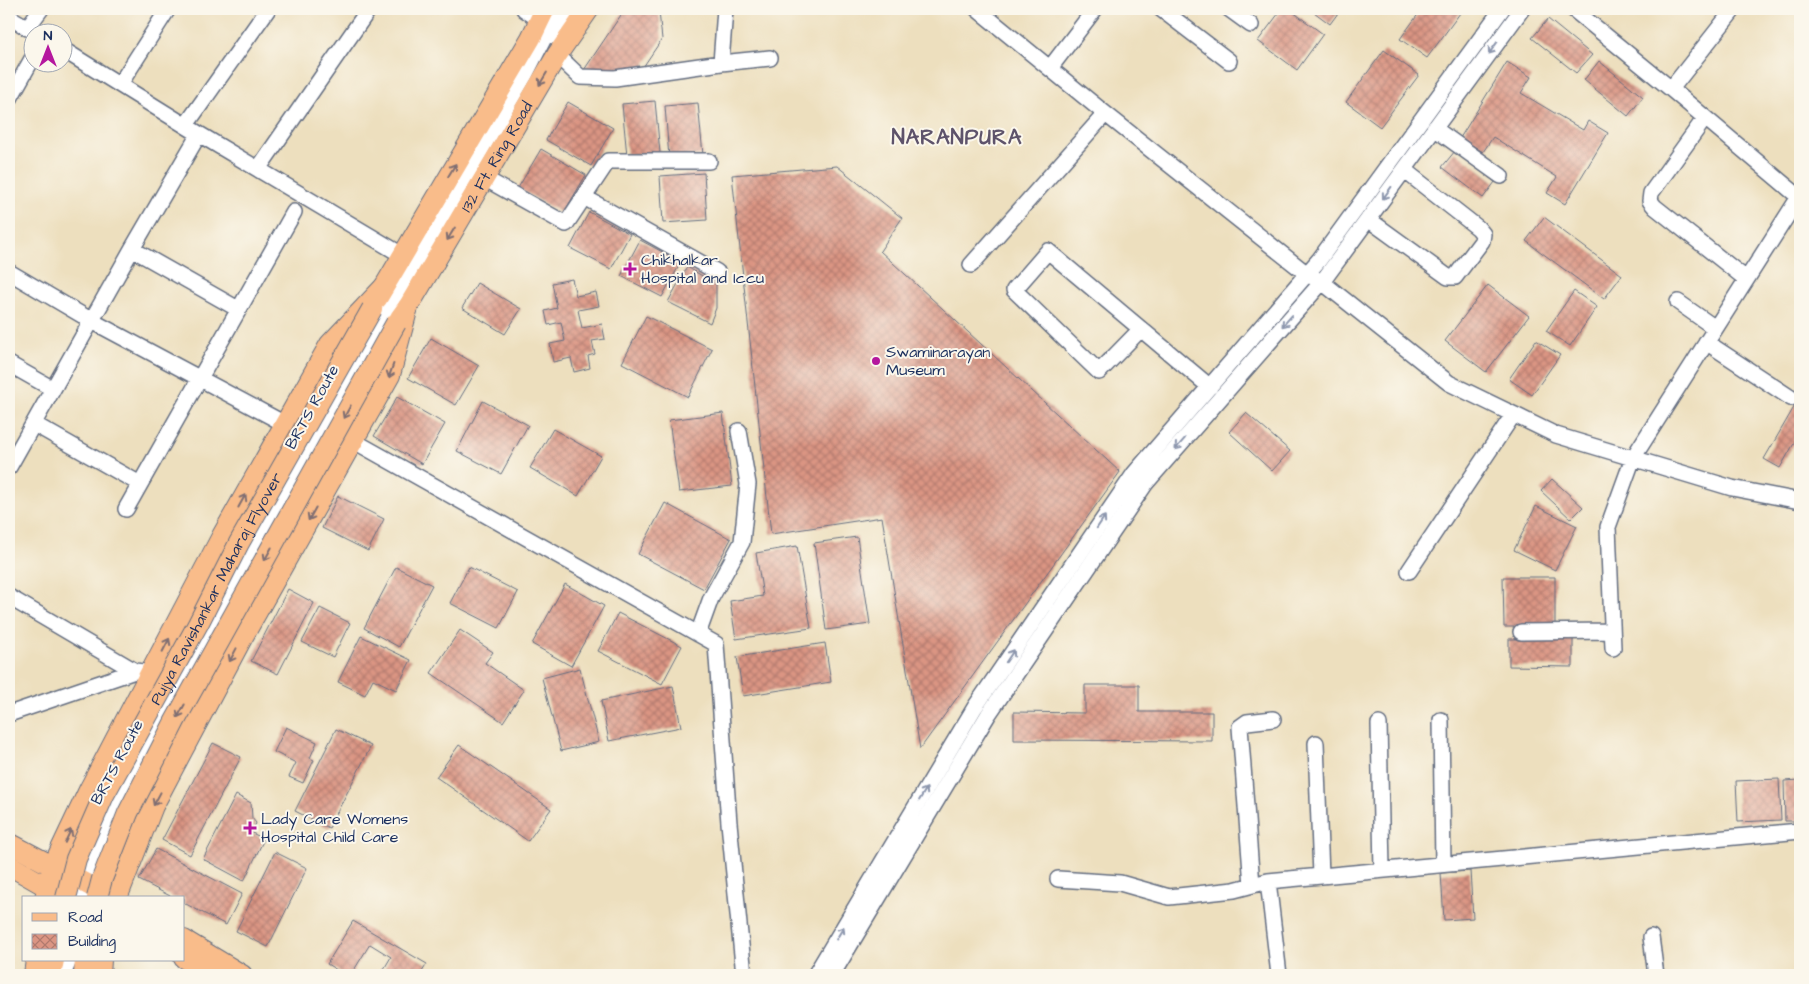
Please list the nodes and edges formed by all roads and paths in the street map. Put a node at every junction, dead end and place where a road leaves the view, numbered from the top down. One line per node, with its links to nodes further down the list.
1 (41, 9): 19 (street)
2 (168, 9): 30 (street)
3 (268, 9): 35 (street)
4 (369, 9): 39 (street)
5 (559, 9): 29 (street, BRTS Route)
6 (573, 9): 29 (street, BRTS Route)
7 (589, 9): 23 (main road, 132 Ft. Ring Road)
8 (725, 9): 26 (street)
9 (977, 9): 27 (street)
10 (1095, 9): 27 (street)
11 (1161, 9): 25 (street)
12 (1229, 9): 21 (street)
13 (1502, 9): 52 (street)
14 (1522, 9): 36 (street, one-way to 36)
15 (1573, 9): 31 (street)
16 (1734, 9): 31 (street)
17 (537, 12): 48 (main road, 132 Ft. Ring Road, one-way to 17)
18 (9, 17): 20 (street)
19 (35, 22)
20 (22, 25)
21 (1251, 25)
22 (72, 55): 30 (street)
23 (558, 55): 26 (street); 42 (main road, 132 Ft. Ring Road, one-way to 42)
24 (770, 58): 26 (street)
25 (1230, 61)
26 (721, 63)
27 (1050, 68): 33 (street)
28 (25, 72): 32 (street)
29 (525, 75): 100 (street, BRTS Route)
30 (120, 84): 35 (street)
31 (1671, 89): 34 (street)
32 (9, 100)
33 (1105, 114): 49 (street); 52 (street)
34 (1706, 118): 44 (street); 53 (street)
35 (186, 126): 37 (street)
36 (1434, 128): 40 (street); 41 (street)
37 (200, 134): 39 (street); 47 (street)
38 (709, 161): 43 (street)
39 (258, 169): 48 (street)
40 (1404, 170): 46 (street, one-way to 46); 46 (street)
41 (1501, 176)
42 (484, 178): 43 (street); 57 (main road, 132 Ft. Ring Road, one-way to 57)
43 (584, 197): 51 (street)
44 (1800, 198): 53 (street)
45 (294, 212): 58 (street)
46 (1368, 219): 54 (street)
47 (132, 249): 58 (street); 59 (street)
48 (402, 255): 55 (main road, 132 Ft. Ring Road)
49 (971, 264)
50 (9, 272): 59 (street)
51 (717, 272)
52 (1307, 274): 54 (street); 65 (street)
53 (1746, 279): 60 (street)
54 (1322, 282): 68 (street); 121 (street, one-way to 121)
55 (383, 288): 70 (main road); 103 (main road, Pujya Ravishankar Maharaj Flyover, bridge)
56 (1678, 302): 60 (street)
57 (408, 308): 72 (main road, one-way to 72); 104 (main road, Pujya Ravishankar Maharaj Flyover, one-way to 104, bridge)
58 (238, 309): 64 (street)
59 (92, 321): 64 (street); 66 (street)
60 (1715, 328): 62 (street)
61 (1141, 329): 61 (street); 65 (street)
62 (1706, 342): 67 (street); 73 (street)
63 (9, 364): 66 (street)
64 (199, 378): 70 (street); 75 (street)
65 (1210, 386): 120 (street, one-way to 65)
66 (52, 389): 69 (street)
67 (1791, 398)
68 (1513, 415): 73 (street); 78 (street)
69 (34, 424): 74 (street); 75 (street)
70 (285, 424): 84 (main road, one-way to 70)
71 (739, 431): 82 (street)
72 (354, 441): 82 (street); 106 (main road, one-way to 106)
73 (1633, 458): 76 (street); 80 (street)
74 (9, 467)
75 (140, 484): 77 (street)
76 (1800, 501)
77 (126, 509)
78 (1409, 571)
79 (9, 597): 84 (street)
80 (1612, 631): 81 (street); 83 (street)
81 (1521, 632)
82 (698, 634): 119 (street)
83 (1613, 648)
84 (144, 672): 85 (street); 94 (main road, one-way to 84)
85 (9, 714)
86 (1273, 719): 99 (street)
87 (1441, 720): 93 (street)
88 (1379, 724): 95 (street)
89 (1316, 743): 96 (street)
90 (1800, 831): 93 (street)
91 (9, 843): 94 (main road)
92 (9, 864): 101 (main road)
93 (1443, 864): 95 (street)
94 (53, 866): 100 (main road); 101 (main road)
95 (1382, 870): 96 (street)
96 (1321, 876): 98 (street)
97 (1058, 879): 99 (street)
98 (1268, 881): 99 (street); 122 (street)
99 (1252, 885)
100 (81, 890): 105 (main road)
101 (46, 892): 102 (main road)
102 (59, 896)
103 (67, 896)
104 (98, 896)
105 (104, 896)
106 (118, 896)
107 (1651, 937): 123 (street)
108 (185, 941): 118 (main road)
109 (185, 959): 117 (main road)
110 (36, 962): 113 (main road)
111 (102, 962): 116 (main road)
112 (68, 966): 114 (main road); 115 (main road)
113 (34, 975)
114 (51, 975)
115 (84, 975)
116 (100, 975)
117 (213, 975)
118 (242, 975)
119 (744, 975)
120 (815, 975)
121 (832, 975)
122 (1279, 975)
123 (1656, 975)

